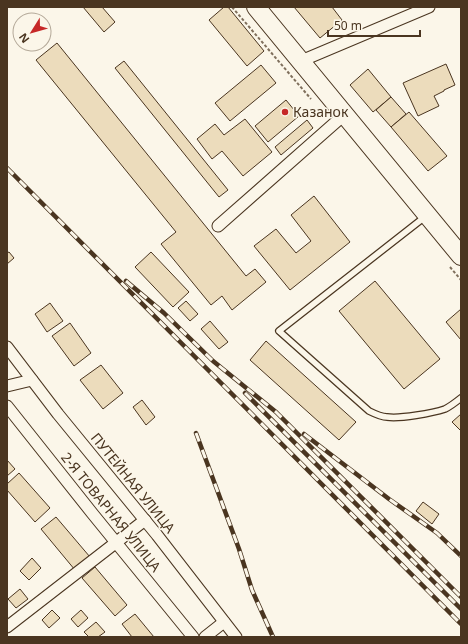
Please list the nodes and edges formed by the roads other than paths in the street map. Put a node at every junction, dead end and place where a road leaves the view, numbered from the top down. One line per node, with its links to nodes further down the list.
1 (256, 7): 3 (main road)
2 (429, 7): 3 (street)
3 (301, 61): 4 (main road)
4 (345, 114): 5 (main road); 6 (street)
5 (427, 215): 7 (main road); 11 (lane)
6 (218, 226)
7 (461, 256)
8 (7, 347): 9 (street, ПУТЕЙНАЯ УЛИЦА)
9 (32, 380): 10 (street); 13 (street, ПУТЕЙНАЯ УЛИЦА)
10 (7, 386)
11 (461, 398)
12 (7, 406): 14 (street, 2-Я ТОВАРНАЯ УЛИЦА)
13 (145, 520): 14 (street); 15 (street, ПУТЕЙНАЯ УЛИЦА)
14 (116, 543): 16 (street); 17 (street, 2-Я ТОВАРНАЯ УЛИЦА)
15 (224, 622): 18 (street); 19 (street, ПУТЕЙНАЯ УЛИЦА)
16 (7, 627)
17 (193, 637)
18 (205, 637)
19 (236, 637)

